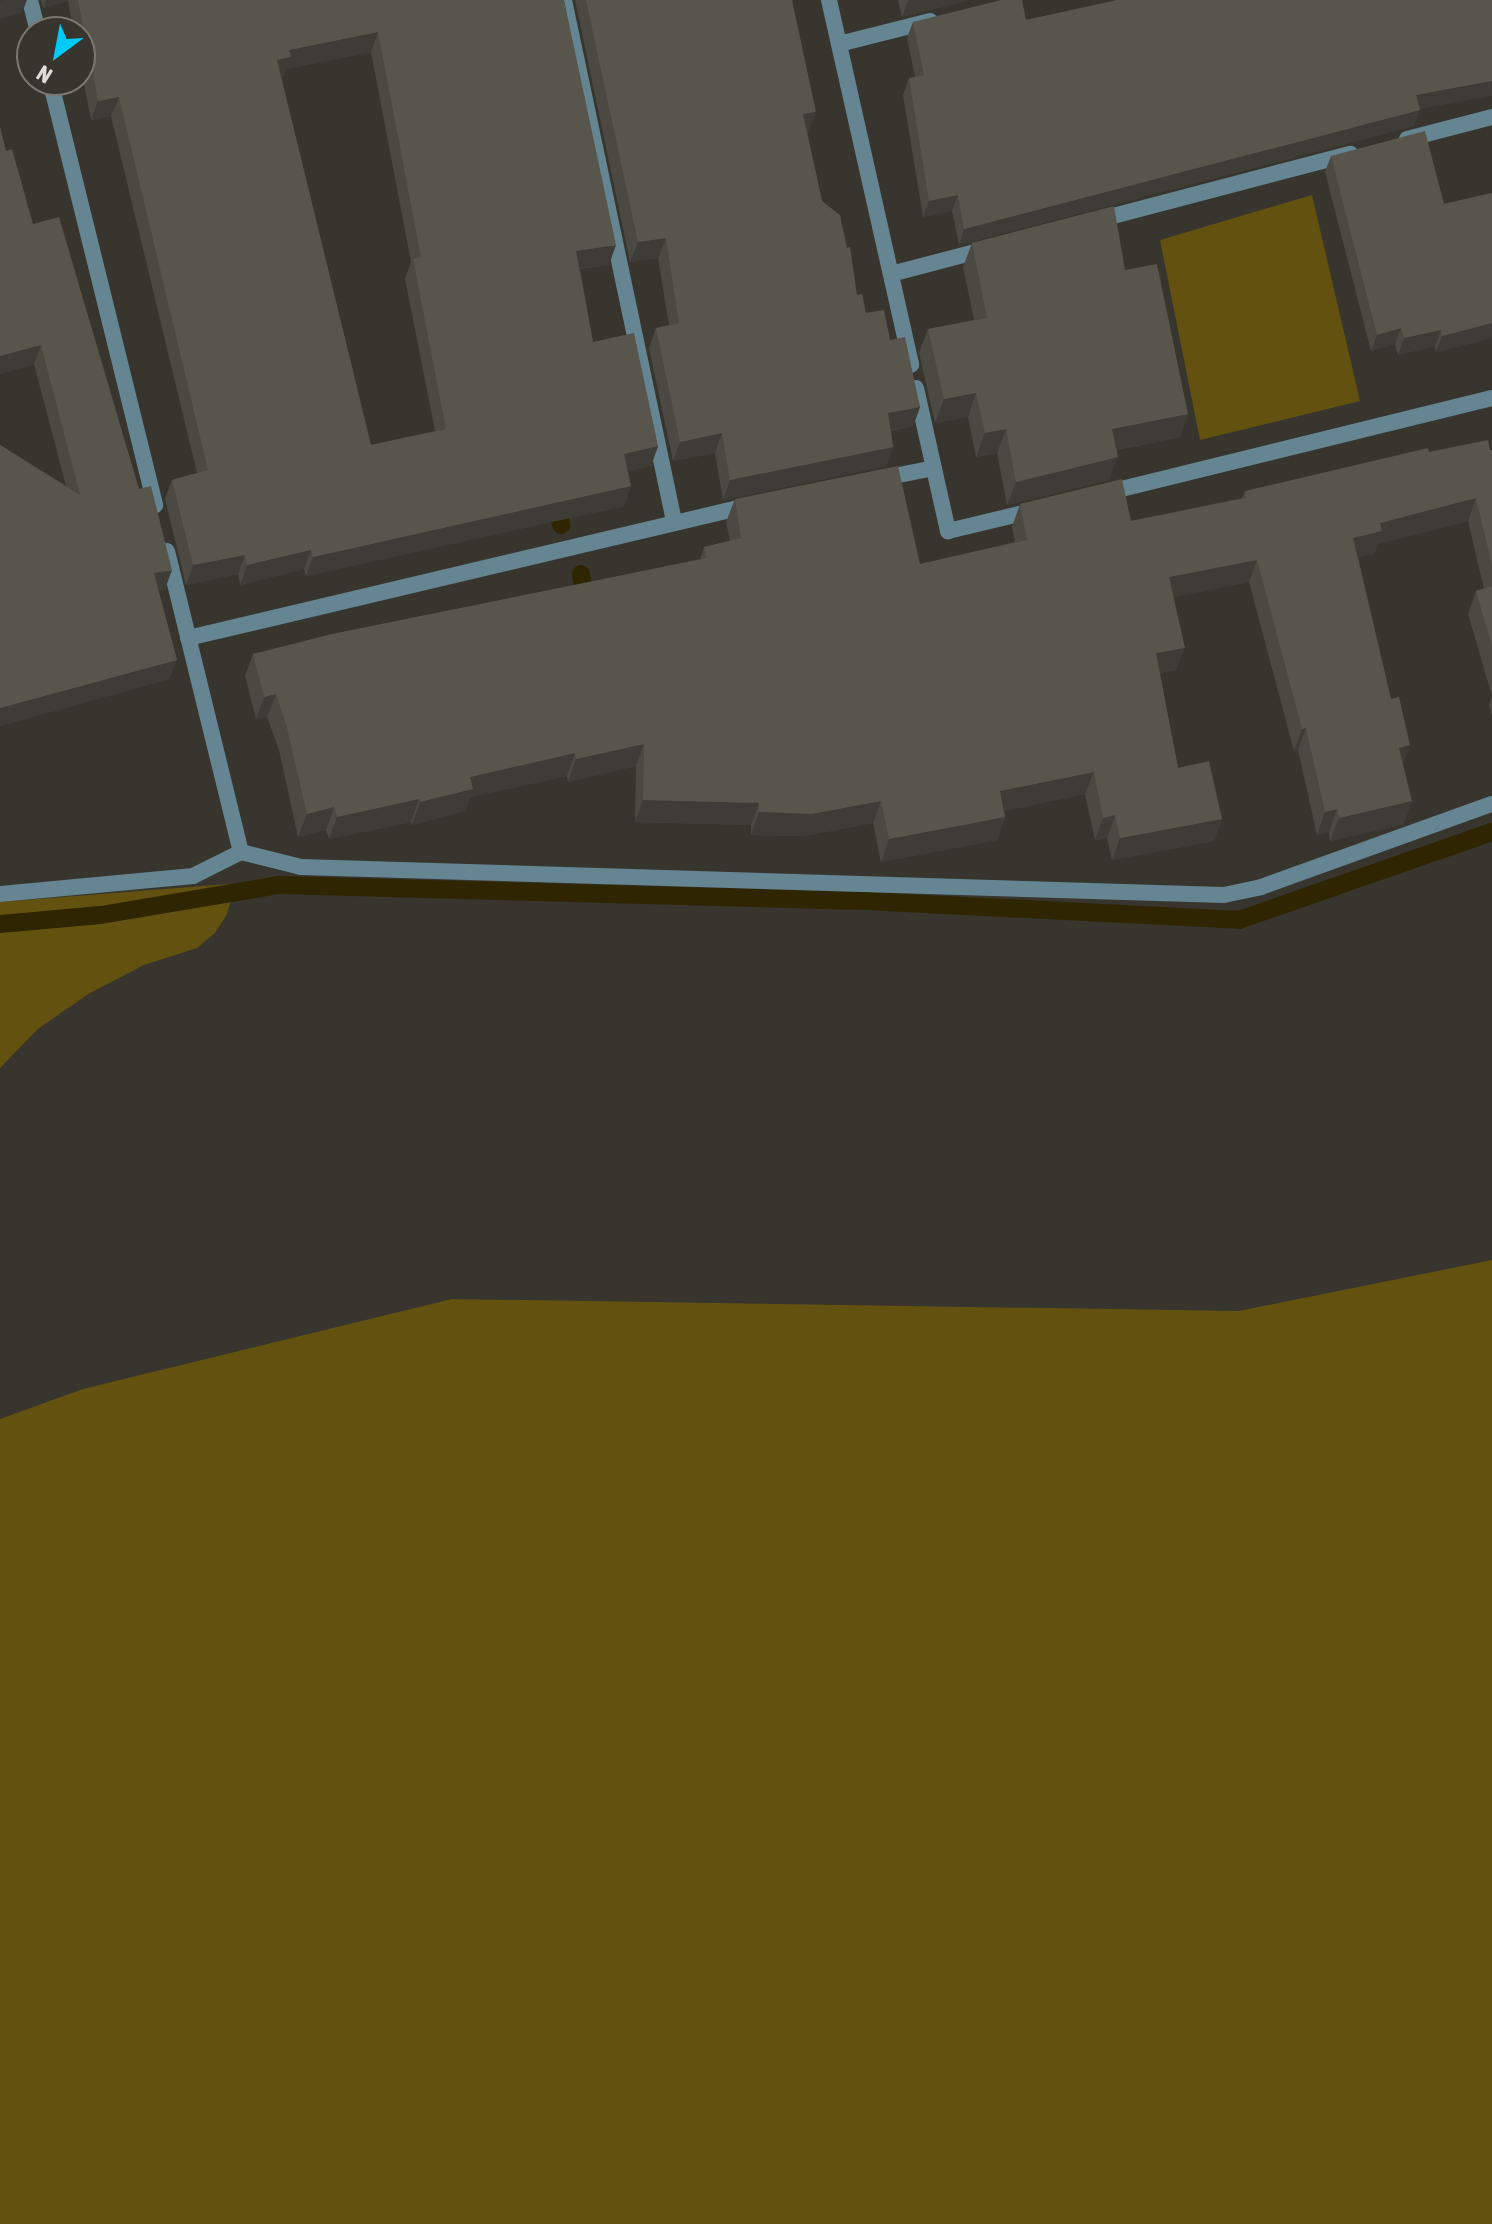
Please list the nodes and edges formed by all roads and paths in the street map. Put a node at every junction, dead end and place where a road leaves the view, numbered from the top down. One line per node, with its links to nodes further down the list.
1 (564, 0): 16 (street)
2 (829, 0): 4 (street)
3 (942, 18): 4 (street)
4 (839, 44): 9 (street)
5 (54, 96): 17 (street)
6 (1492, 117): 7 (street)
7 (1076, 226)
8 (999, 246): 9 (street)
9 (891, 274): 11 (street)
10 (1492, 398): 13 (street)
11 (934, 468): 12 (street); 15 (street)
12 (857, 484)
13 (1088, 497)
14 (766, 502): 16 (street)
15 (1057, 504)
16 (674, 521): 17 (street)
17 (188, 638): 19 (street)
18 (1492, 804): 19 (street)
19 (241, 852): 20 (street)
20 (0, 894)

